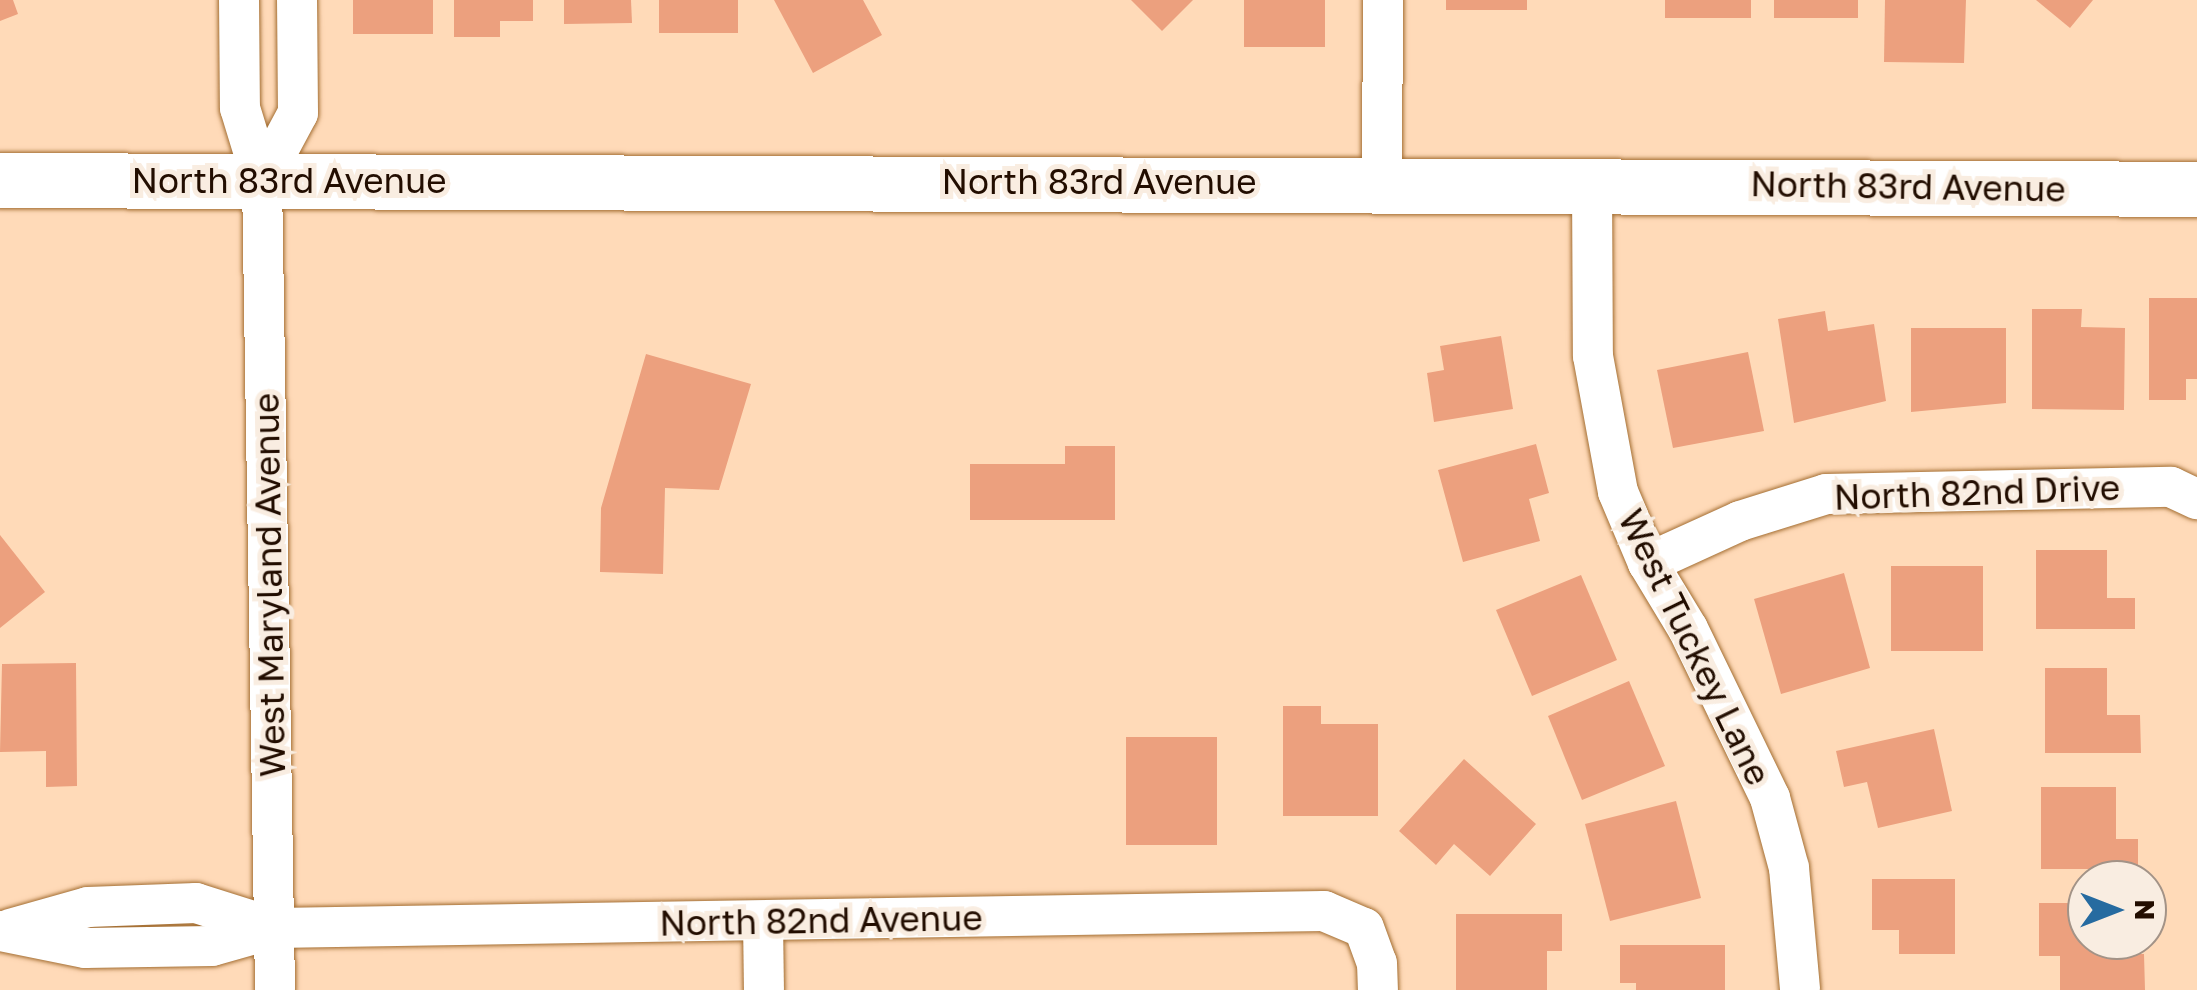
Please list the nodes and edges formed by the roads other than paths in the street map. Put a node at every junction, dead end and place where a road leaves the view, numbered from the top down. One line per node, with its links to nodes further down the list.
1 (239, 0): 5 (street, West Maryland Avenue)
2 (298, 0): 5 (street, West Maryland Avenue)
3 (1383, 0): 6 (street)
4 (0, 180): 5 (main road, North 83rd Avenue)
5 (262, 180): 6 (main road, North 83rd Avenue); 12 (street, West Maryland Avenue)
6 (1382, 182): 7 (main road, North 83rd Avenue)
7 (1592, 184): 8 (main road, North 83rd Avenue); 10 (street, West Tuckey Lane)
8 (2197, 189)
9 (2197, 498): 10 (street, North 82nd Drive)
10 (1648, 563): 17 (street, West Tuckey Lane)
11 (764, 920): 12 (street, North 82nd Avenue); 15 (street); 16 (street, North 82nd Avenue)
12 (274, 928): 13 (street, North 82nd Avenue); 14 (street, West Maryland Avenue)
13 (1, 931)
14 (276, 990)
15 (764, 990)
16 (1378, 990)
17 (1800, 990)

